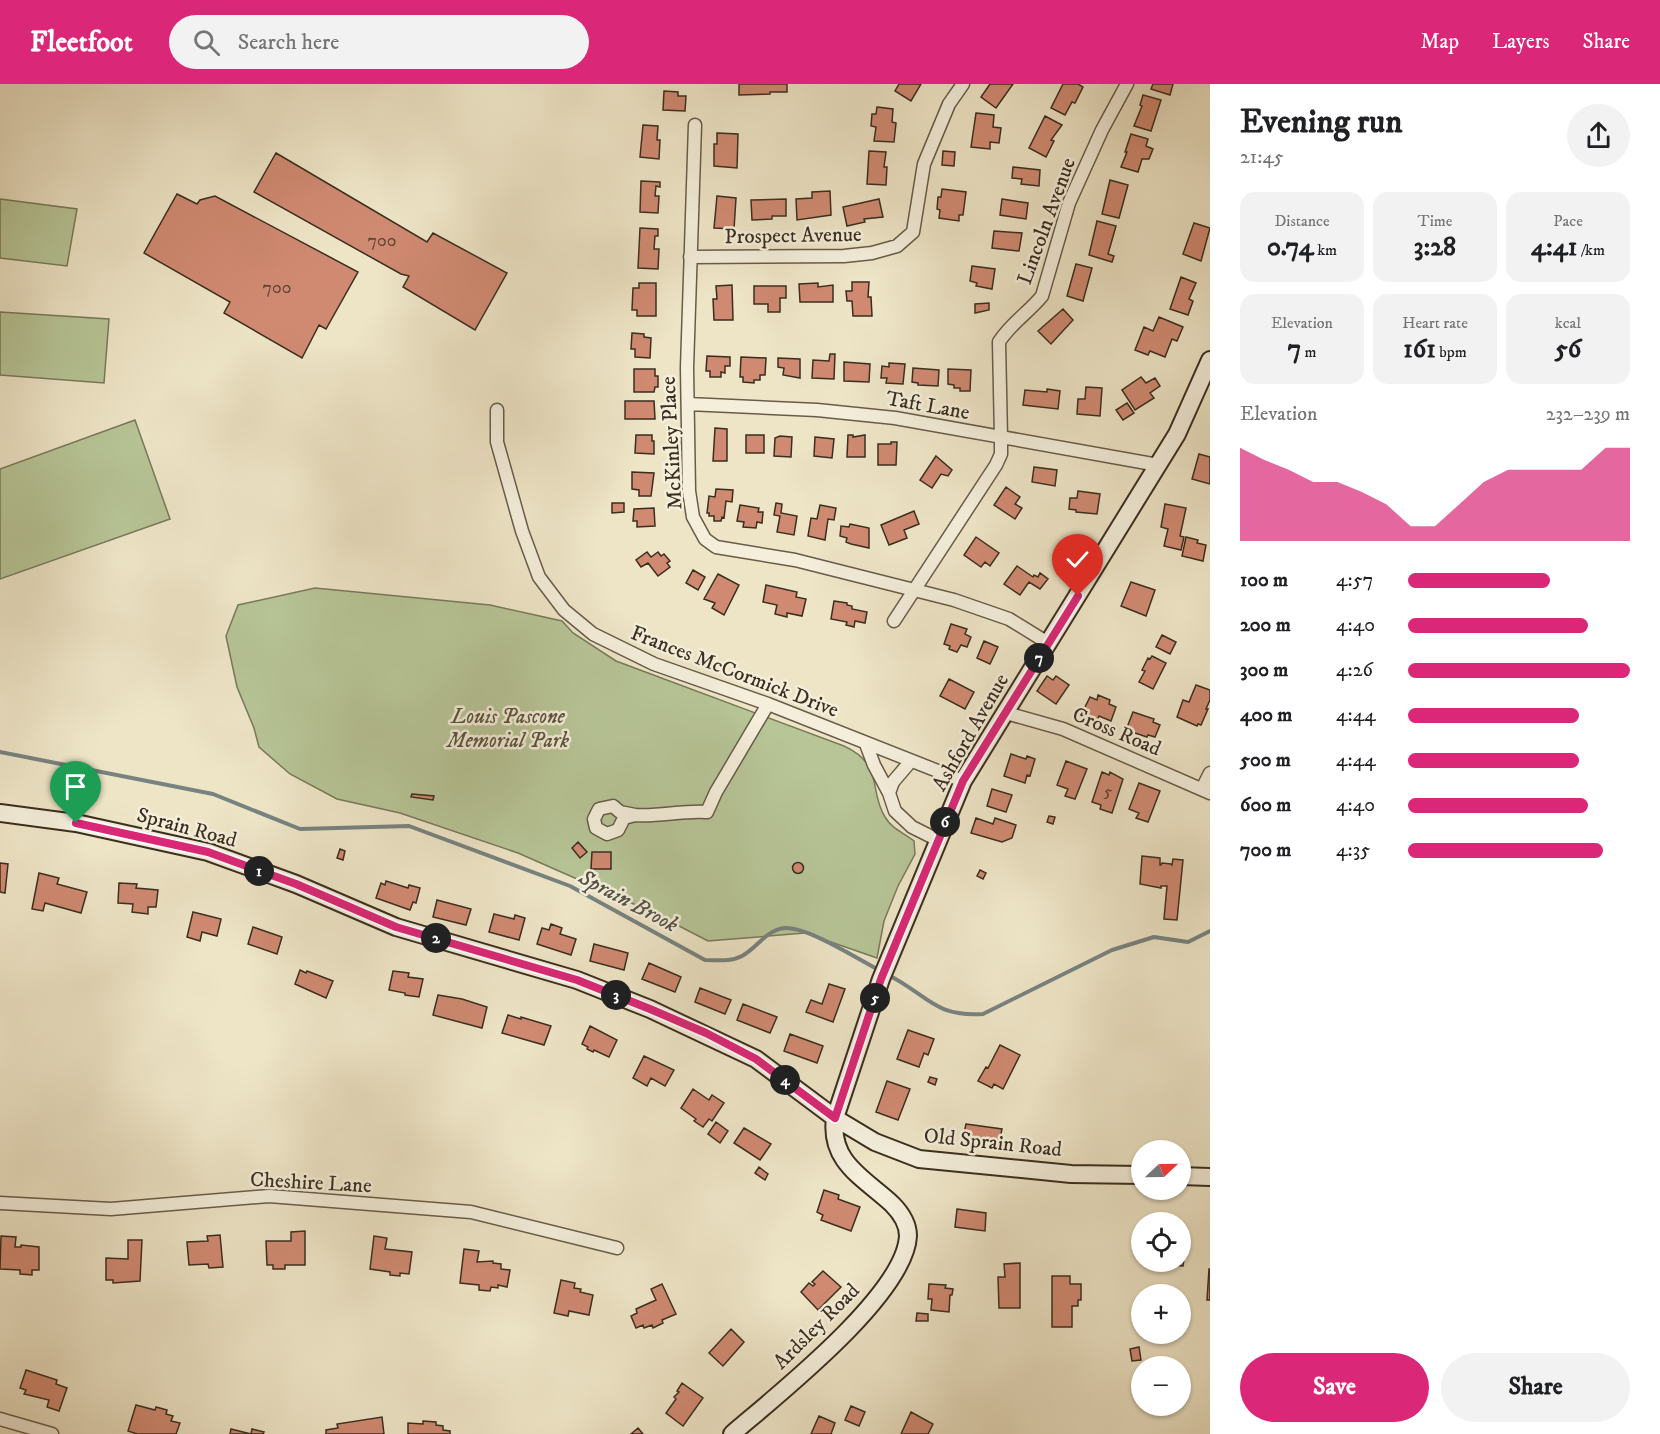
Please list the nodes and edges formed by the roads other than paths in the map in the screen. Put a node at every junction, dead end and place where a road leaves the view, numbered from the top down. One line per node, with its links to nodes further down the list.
1 (963, 84): 4 (street, Prospect Avenue)
2 (1127, 84): 8 (street, Lincoln Avenue)
3 (695, 125): 4 (street, McKinley Place)
4 (690, 257): 6 (street, McKinley Place)
5 (1210, 360): 9 (main road, Ashford Avenue)
6 (688, 404): 8 (street, Taft Lane); 10 (street, McKinley Place)
7 (497, 410): 13 (street, Frances McCormick Drive)
8 (1001, 438): 9 (street, Taft Lane); 10 (street, Lincoln Avenue)
9 (1158, 465): 12 (main road, Ashford Avenue)
10 (913, 590): 11 (street, Lincoln Avenue); 12 (street, McKinley Place)
11 (894, 621)
12 (1048, 643): 14 (main road, Ashford Avenue)
13 (768, 704): 15 (street, Frances McCormick Drive); 22 (street)
14 (1006, 713): 18 (main road, Ashford Avenue); 19 (street, Cross Road)
15 (866, 744): 16 (street, Frances McCormick Drive); 20 (street)
16 (910, 762): 18 (street, Frances McCormick Drive); 20 (street)
17 (1210, 773): 19 (street)
18 (963, 781): 23 (main road, Ashford Avenue)
19 (1206, 791)
20 (889, 793): 23 (street)
21 (0, 813): 24 (main road, Sprain Road)
22 (635, 815)
23 (938, 840): 25 (main road, Ashford Avenue)
24 (389, 924): 25 (main road, Old Sprain Road)
25 (835, 1118): 26 (main road, Old Sprain Road); 33 (main road, Ardsley Road)
26 (1131, 1175)
27 (1191, 1176): 28 (main road)
28 (1210, 1177)
29 (0, 1203): 30 (street, Cheshire Lane)
30 (617, 1248)
31 (0, 1419): 32 (street)
32 (52, 1434)
33 (732, 1434)

